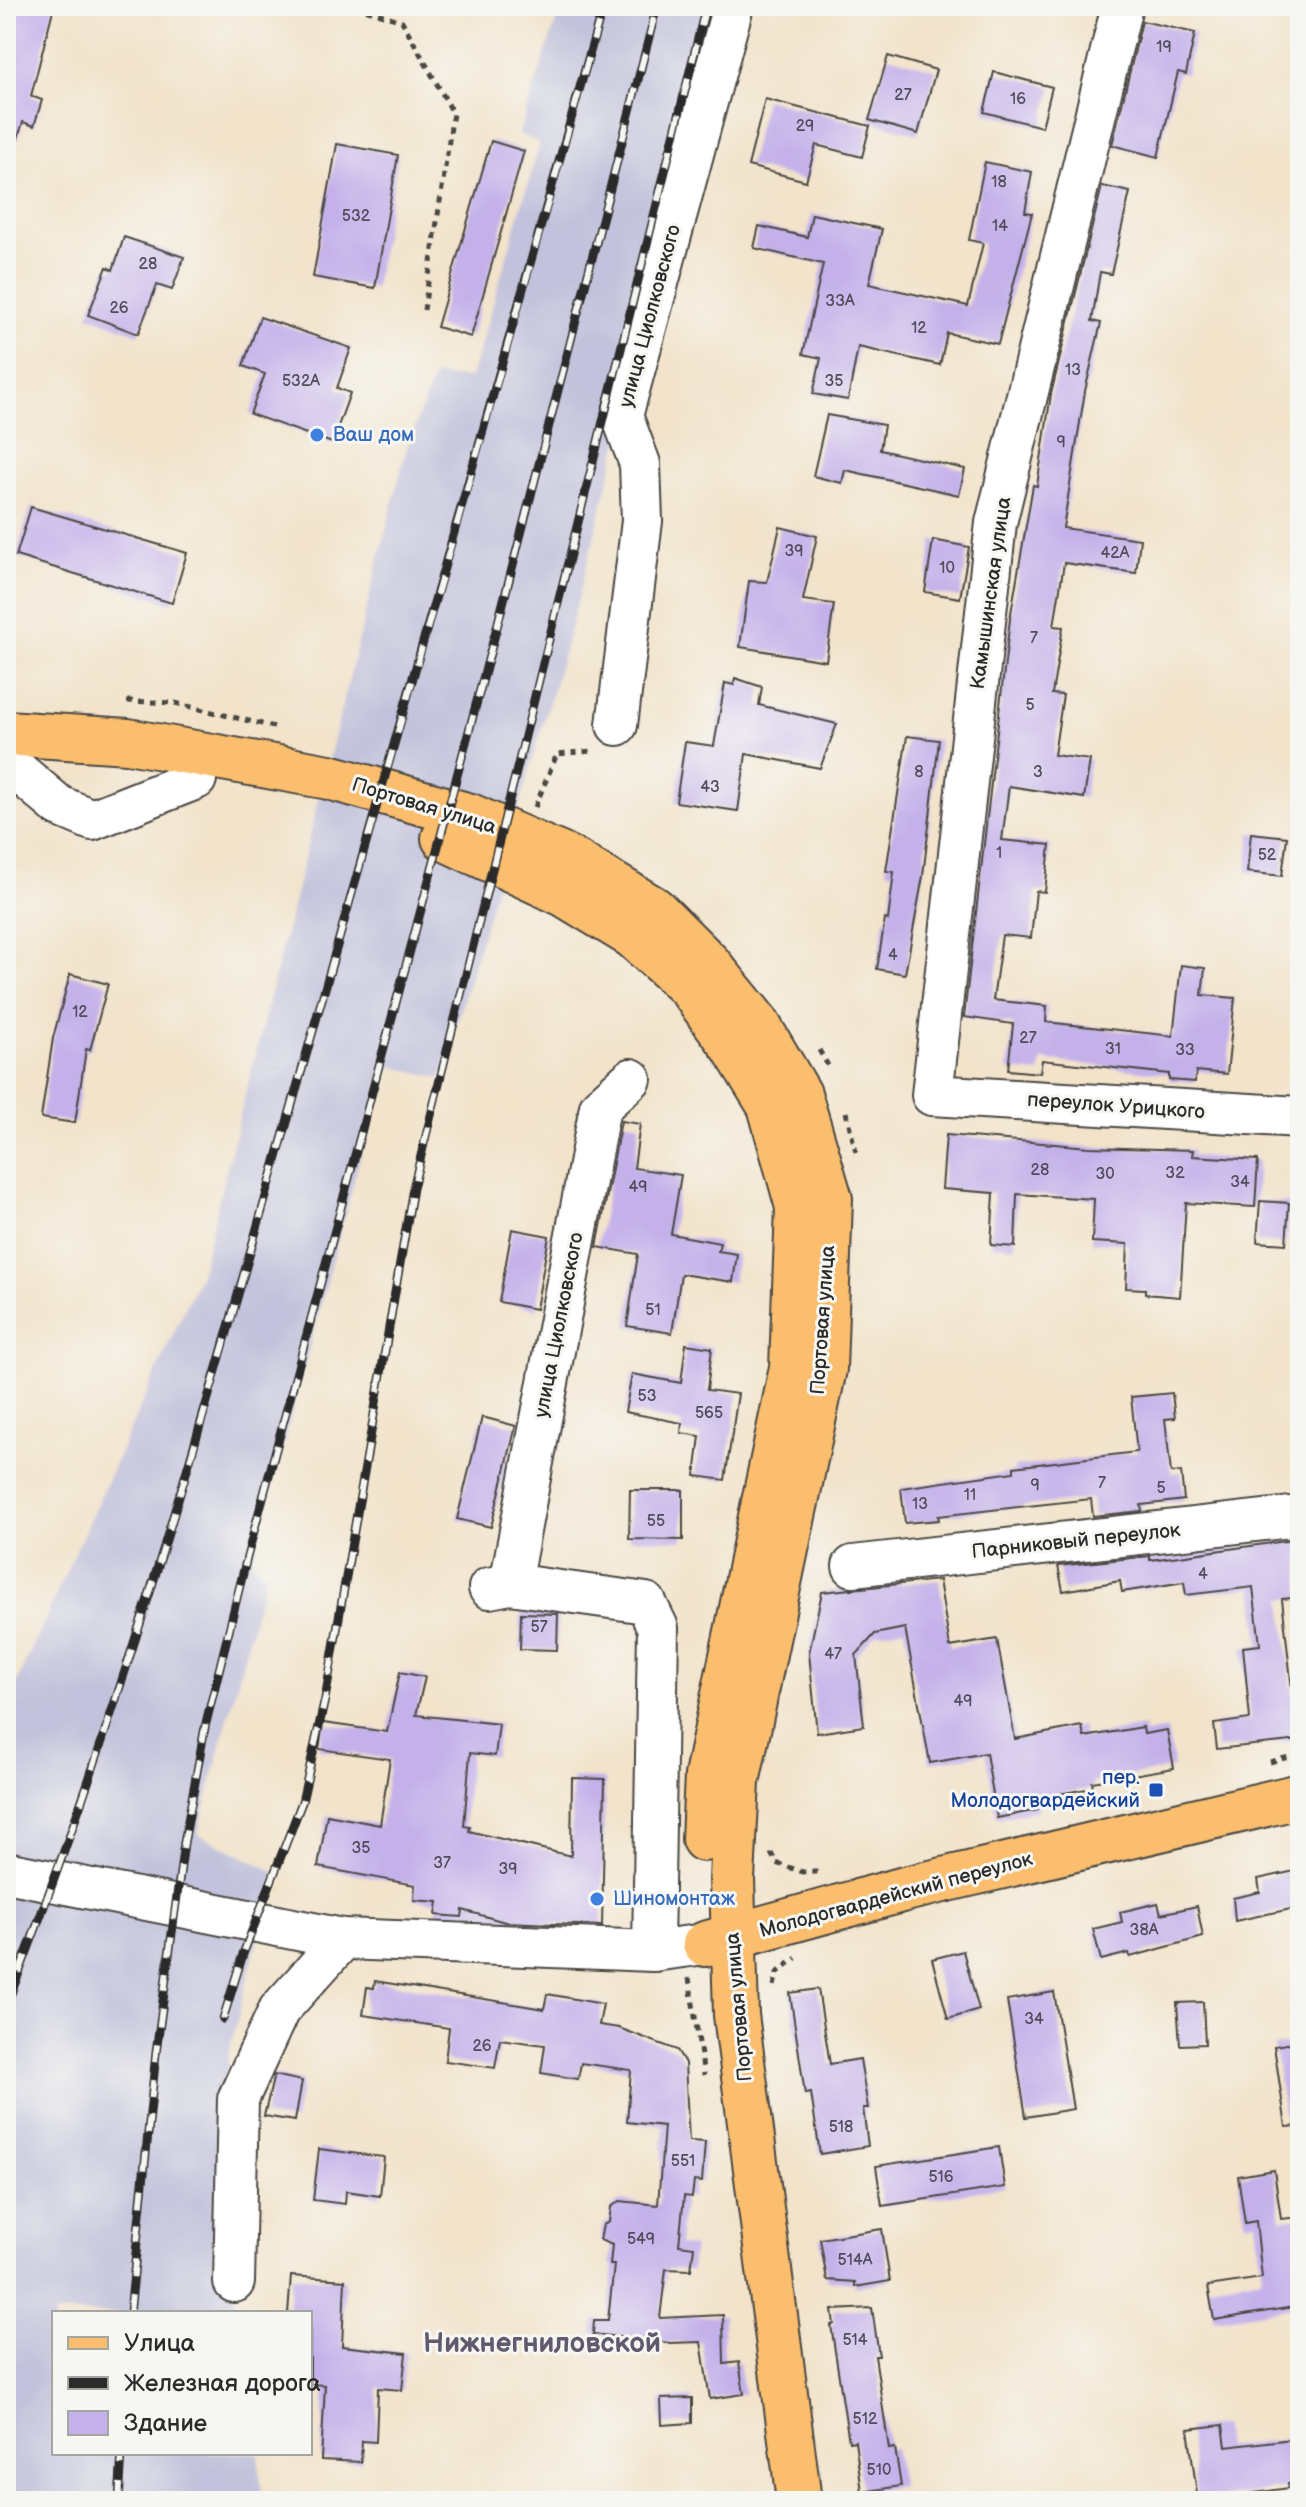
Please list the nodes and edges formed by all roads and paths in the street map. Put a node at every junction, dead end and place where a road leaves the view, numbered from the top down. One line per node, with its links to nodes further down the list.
1 (355, 6): 4 (path)
2 (733, 6): 6 (street, улица Циолковского)
3 (1122, 6): 13 (street, Камышинская улица)
4 (424, 310)
5 (113, 701): 7 (path)
6 (617, 725): 9 (path)
7 (277, 727)
8 (6, 752): 26 (main road, Портовая улица); 26 (main road, Портовая улица)
9 (546, 815)
10 (810, 1038): 11 (path)
11 (832, 1075)
12 (631, 1079): 27 (street, улица Циолковского)
13 (932, 1095): 15 (street, переулок Урицкого)
14 (842, 1100): 16 (path)
15 (1300, 1117)
16 (857, 1167)
17 (1300, 1516): 18 (street, Парниковый переулок)
18 (853, 1566)
19 (1300, 1754): 20 (path)
20 (1255, 1767)
21 (1300, 1796): 26 (main road, Молодогвардейский переулок)
22 (765, 1840): 24 (path)
23 (6, 1872): 25 (street, Молодогвардейский переулок)
24 (830, 1872)
25 (343, 1939): 27 (street, Молодогвардейский переулок); 28 (street)
26 (718, 1941): 27 (street, Молодогвардейский переулок); 29 (main road, Портовая улица); 30 (main road, Портовая улица)
27 (653, 1951)
28 (234, 2282)
29 (771, 2501)
30 (799, 2501)

